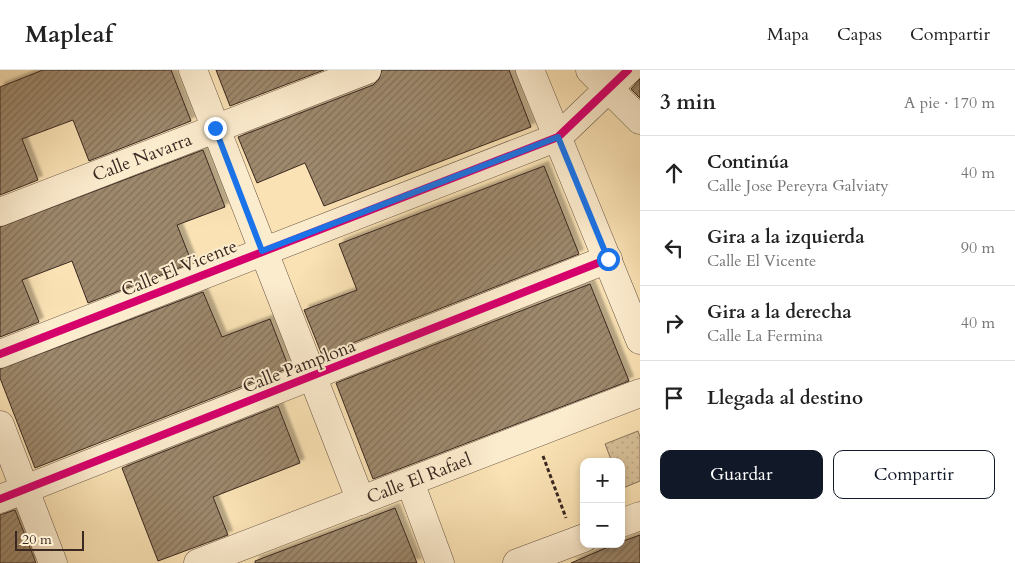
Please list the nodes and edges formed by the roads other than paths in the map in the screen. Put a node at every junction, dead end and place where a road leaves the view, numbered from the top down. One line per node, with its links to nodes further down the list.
1 (193, 70): 8 (street)
2 (367, 70): 8 (street, Calle Navarra)
3 (530, 70): 9 (street)
4 (590, 70): 6 (street)
5 (628, 70): 6 (street, Calle El Vicente)
6 (609, 90): 7 (street); 9 (street, Calle El Vicente)
7 (640, 120)
8 (215, 128): 10 (street, Calle Navarra); 11 (street)
9 (558, 137): 11 (street, Calle El Vicente); 12 (street)
10 (0, 212)
11 (262, 251): 14 (street, Calle El Vicente); 15 (street)
12 (608, 259): 13 (street); 15 (street, Calle Pamplona)
13 (640, 340)
14 (0, 354)
15 (313, 377): 19 (street, Calle Pamplona); 20 (street)
16 (640, 394): 18 (street, Calle El Rafael)
17 (0, 425): 19 (street)
18 (410, 482): 20 (street, Calle El Rafael); 26 (street)
19 (12, 494): 24 (street)
20 (361, 501): 25 (street, Calle El Rafael)
21 (640, 516): 22 (street)
22 (625, 522)
23 (577, 541): 27 (street)
24 (53, 563)
25 (198, 563)
26 (440, 563)
27 (516, 563)

